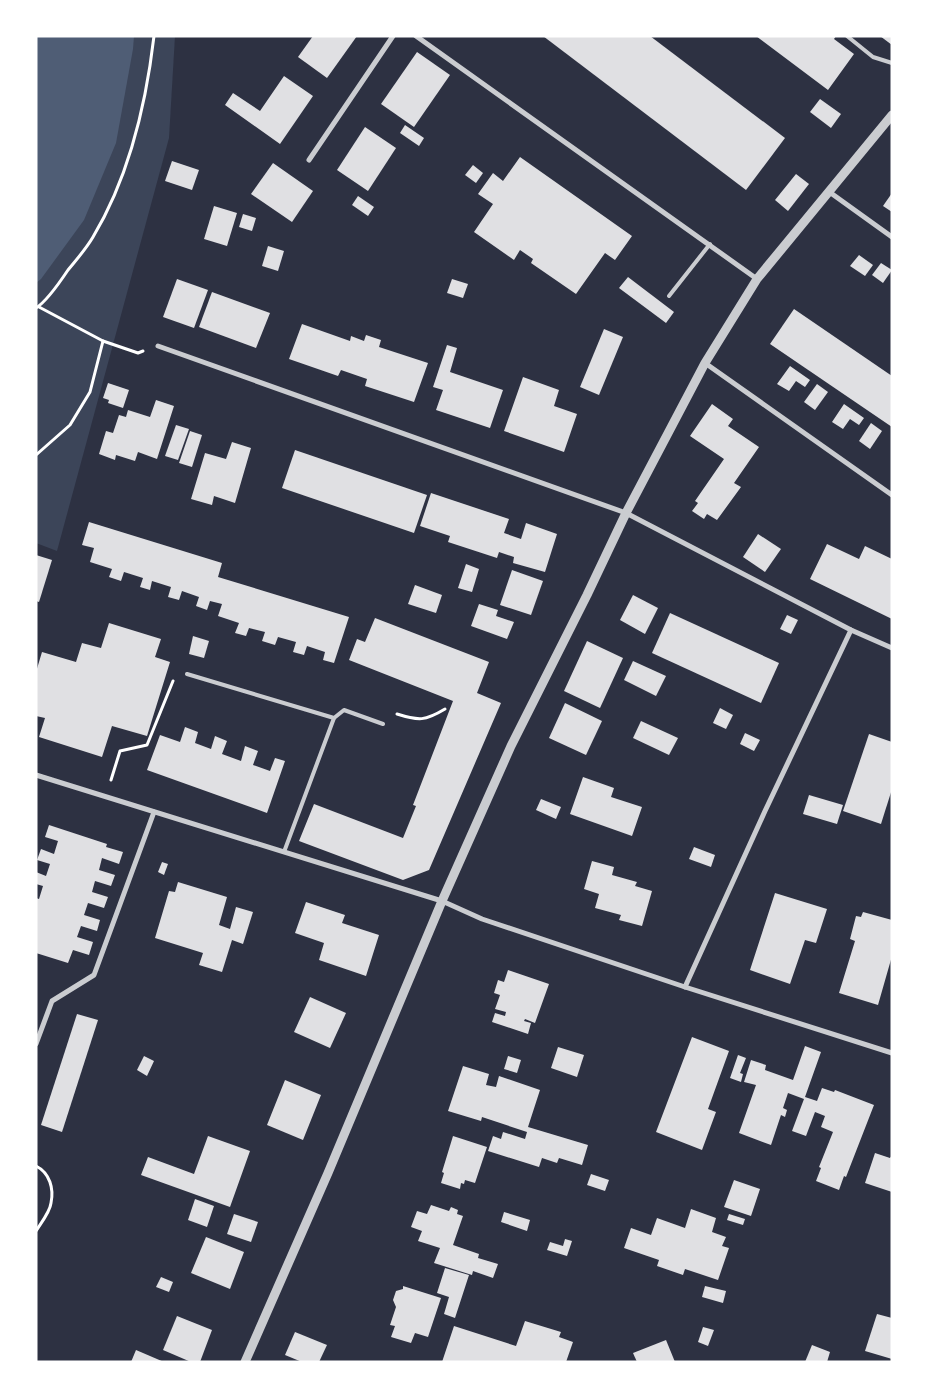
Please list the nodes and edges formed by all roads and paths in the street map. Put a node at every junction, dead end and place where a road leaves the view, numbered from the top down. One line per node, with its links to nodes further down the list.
1 (154, 36): 13 (path)
2 (393, 36): 7 (street)
3 (416, 36): 10 (street)
4 (847, 36): 5 (lane)
5 (892, 63)
6 (892, 115): 8 (street)
7 (309, 160)
8 (828, 191): 9 (street); 11 (street)
9 (892, 237)
10 (710, 244): 11 (street); 12 (lane)
11 (757, 279): 16 (street)
12 (669, 296)
13 (37, 308): 14 (path)
14 (102, 341): 15 (path); 17 (path)
15 (158, 346): 19 (street)
16 (706, 363): 18 (street); 19 (street)
17 (36, 455)
18 (892, 496)
19 (626, 513): 20 (street); 30 (street)
20 (851, 630): 21 (street); 31 (street)
21 (892, 648)
22 (187, 674): 24 (lane); 27 (path)
23 (445, 709): 25 (path)
24 (334, 718): 25 (lane); 29 (lane)
25 (383, 724)
26 (36, 775): 27 (street)
27 (105, 796): 28 (street)
28 (154, 812): 29 (street); 32 (street)
29 (284, 852): 30 (street)
30 (442, 901): 31 (street); 36 (street)
31 (685, 987): 33 (street)
32 (36, 1044)
33 (892, 1053)
34 (36, 1166): 35 (path)
35 (36, 1231)
36 (246, 1362)

